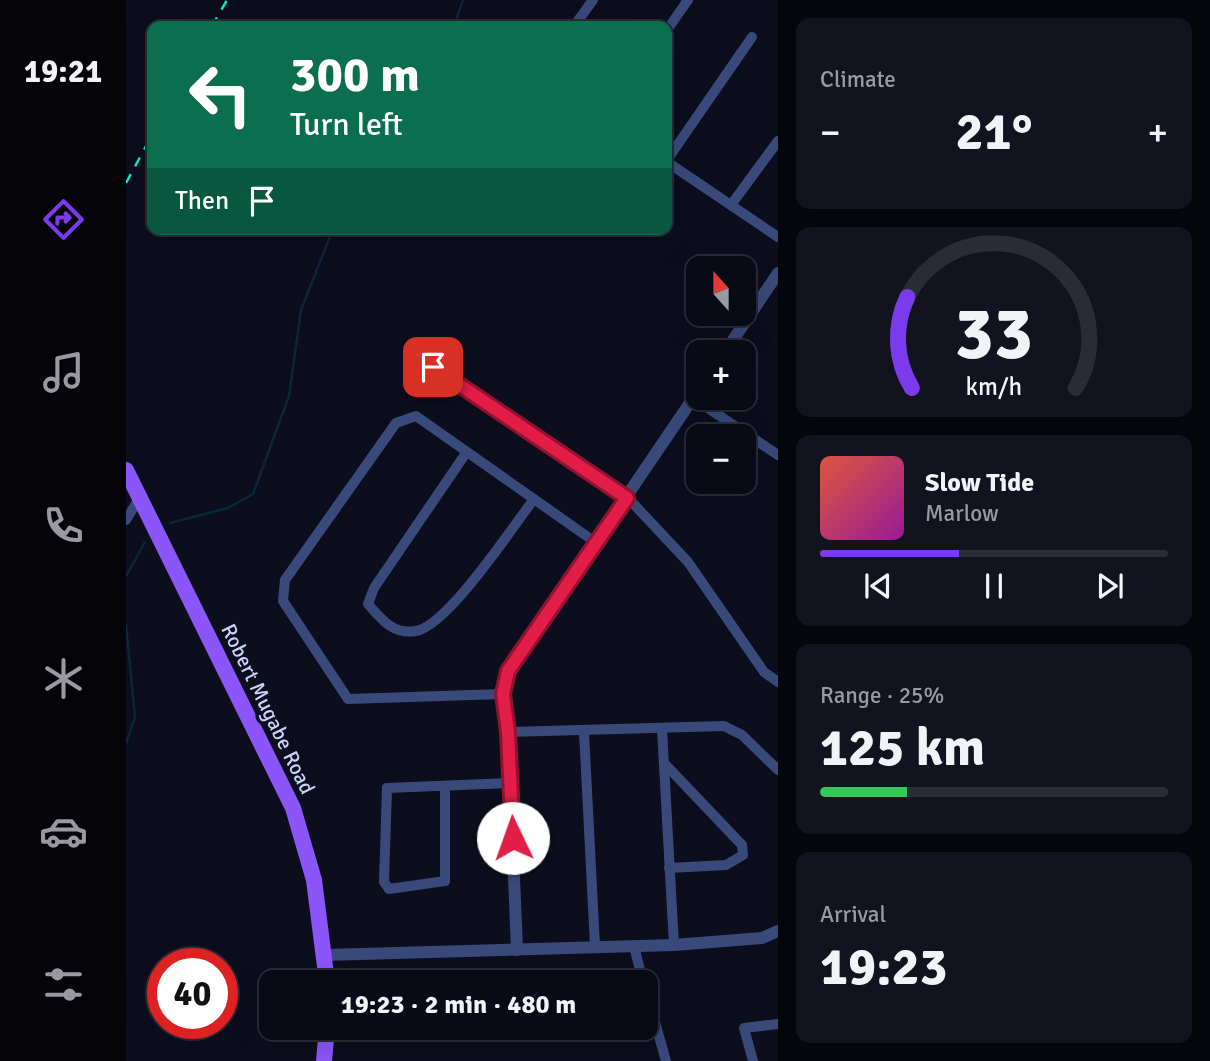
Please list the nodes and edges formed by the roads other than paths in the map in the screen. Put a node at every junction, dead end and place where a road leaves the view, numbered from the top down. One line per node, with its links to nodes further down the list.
1 (593, 0): 3 (street)
2 (688, 0): 4 (street)
3 (578, 21)
4 (672, 23)
5 (752, 37): 7 (street)
6 (778, 141): 9 (street)
7 (672, 154)
8 (672, 164): 9 (street)
9 (731, 205): 10 (street)
10 (778, 237)
11 (778, 273): 12 (street)
12 (733, 340)
13 (433, 367): 20 (street)
14 (686, 410): 20 (street)
15 (716, 410): 17 (street)
16 (466, 453): 21 (street); 21 (street); 25 (street)
17 (778, 455)
18 (126, 470): 19 (main road, Robert Mugabe Road)
19 (140, 497): 22 (street); 39 (main road, Robert Mugabe Road)
20 (627, 498): 23 (street); 24 (street)
21 (534, 499): 23 (street)
22 (126, 520)
23 (595, 542): 25 (street)
24 (778, 682)
25 (503, 694): 27 (street)
26 (662, 729): 28 (street); 29 (street); 30 (street)
27 (508, 732): 28 (street); 31 (street)
28 (584, 732): 36 (street)
29 (664, 763): 33 (street); 33 (street)
30 (778, 770)
31 (510, 783): 32 (street); 38 (street)
32 (445, 786): 32 (street)
33 (669, 868): 35 (street)
34 (778, 931): 35 (street)
35 (674, 945): 37 (street)
36 (595, 946): 37 (street); 38 (street)
37 (634, 946): 41 (street)
38 (517, 950): 39 (street)
39 (326, 955): 40 (main road, Robert Mugabe Road)
40 (327, 970)
41 (640, 970)
42 (778, 1024): 47 (street)
43 (658, 1033): 46 (street)
44 (326, 1040): 45 (main road)
45 (324, 1061)
46 (666, 1061)
47 (753, 1061)

